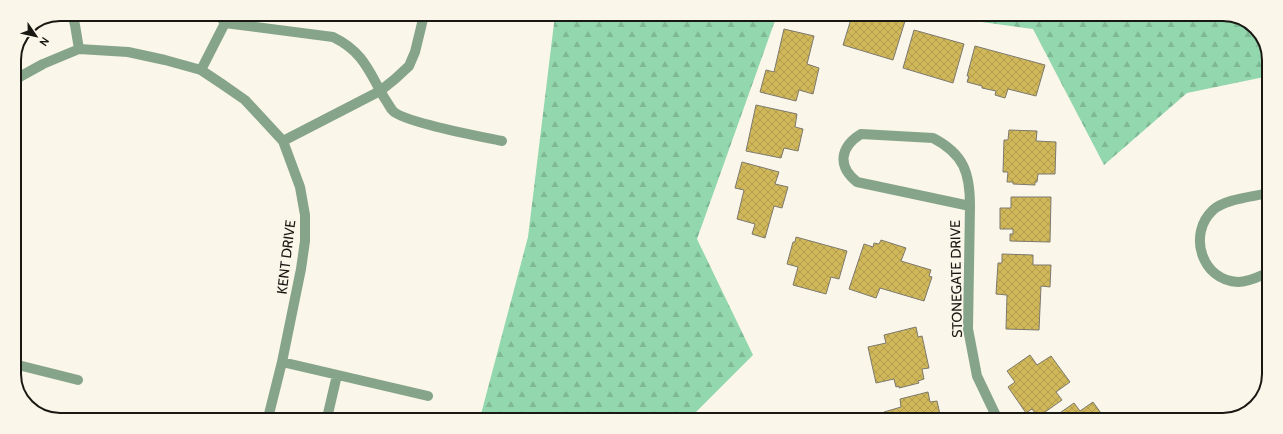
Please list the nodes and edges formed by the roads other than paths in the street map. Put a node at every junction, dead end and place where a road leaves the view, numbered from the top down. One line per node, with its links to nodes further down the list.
1 (74, 21): 4 (street)
2 (423, 21): 7 (street)
3 (225, 22): 5 (street); 7 (street)
4 (79, 49): 5 (street, KENT DRIVE); 6 (street, KENT DRIVE)
5 (201, 70): 8 (street, KENT DRIVE)
6 (21, 76)
7 (380, 91): 8 (street); 9 (street)
8 (283, 141): 13 (street, KENT DRIVE)
9 (502, 141)
10 (1262, 194): 12 (street)
11 (970, 206): 11 (street, STONEGATE DRIVE); 20 (street, STONEGATE DRIVE)
12 (1262, 275)
13 (282, 362): 15 (street); 18 (street, KENT DRIVE)
14 (21, 366): 16 (street)
15 (337, 375): 17 (street); 19 (street)
16 (78, 380)
17 (428, 396)
18 (269, 413)
19 (328, 413)
20 (995, 413)

